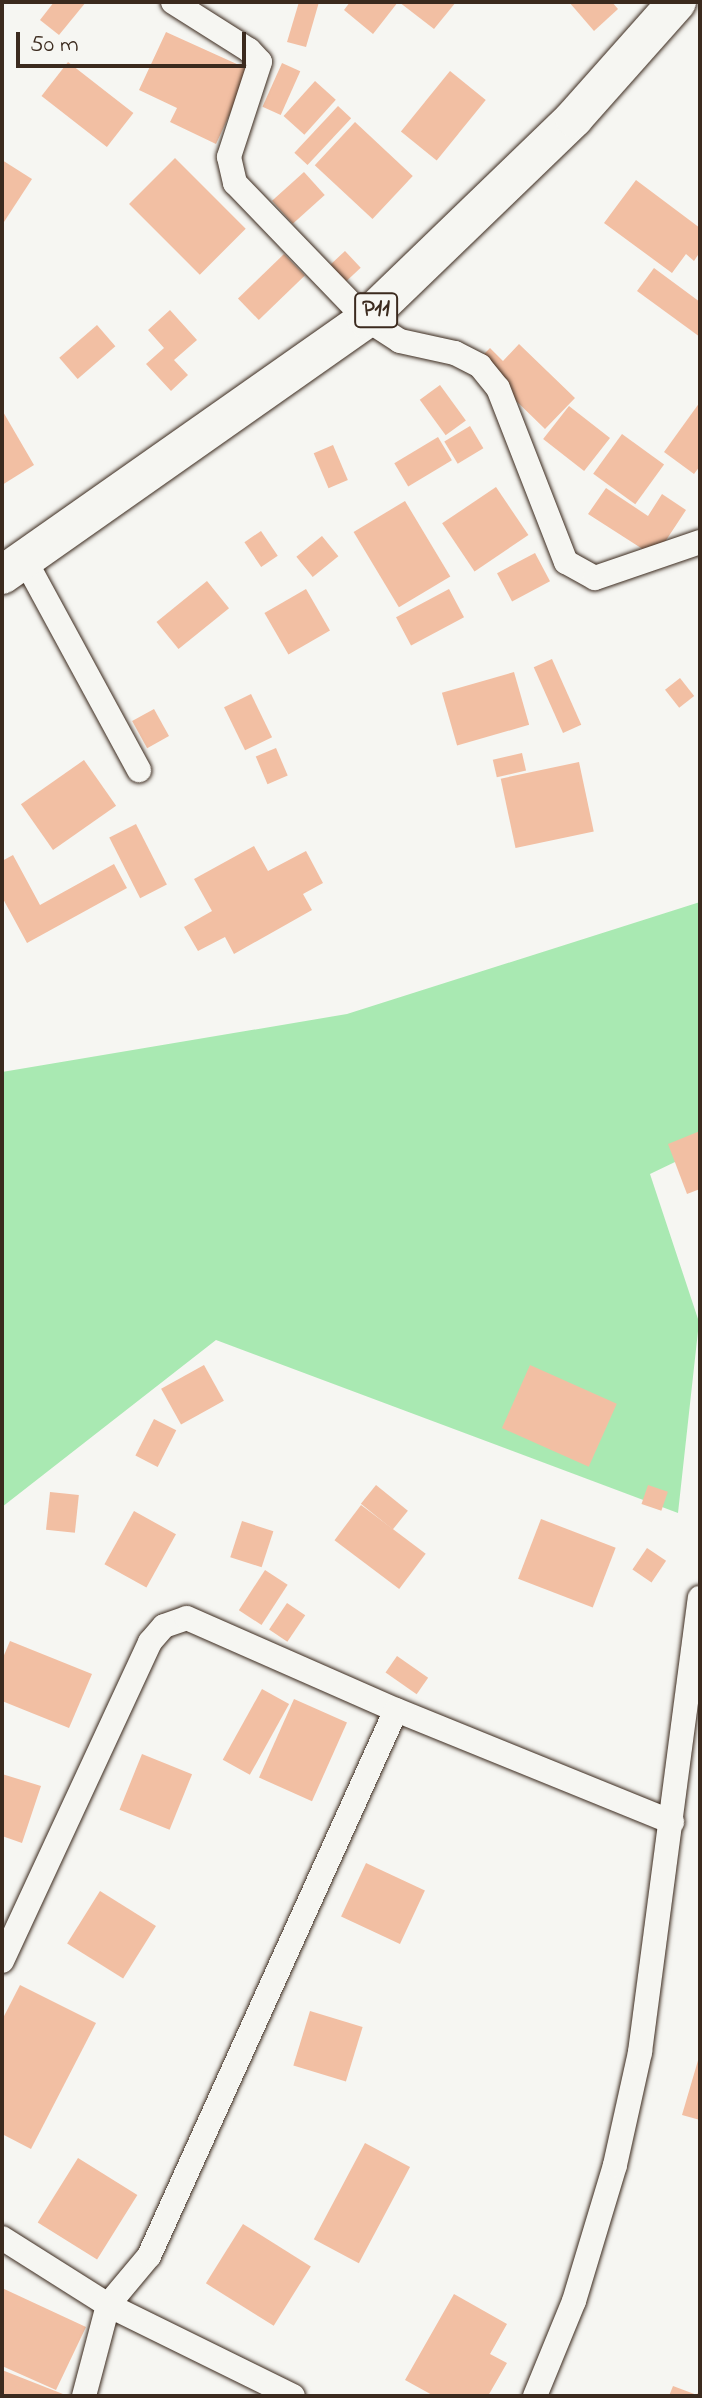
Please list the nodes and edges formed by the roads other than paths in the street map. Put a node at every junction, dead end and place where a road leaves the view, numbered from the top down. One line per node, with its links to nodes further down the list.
1 (173, 2): 3 (street)
2 (677, 2): 3 (main road, P11)
3 (366, 319): 4 (street); 5 (main road, P11)
4 (700, 542)
5 (14, 569): 6 (street)
6 (139, 770)
7 (700, 1598): 9 (street)
8 (396, 1710): 9 (street); 10 (street); 12 (street)
9 (672, 1822): 15 (street)
10 (2, 1961)
11 (2, 2238): 12 (street)
12 (108, 2305): 13 (street); 14 (street)
13 (84, 2396)
14 (293, 2396)
15 (535, 2396)

